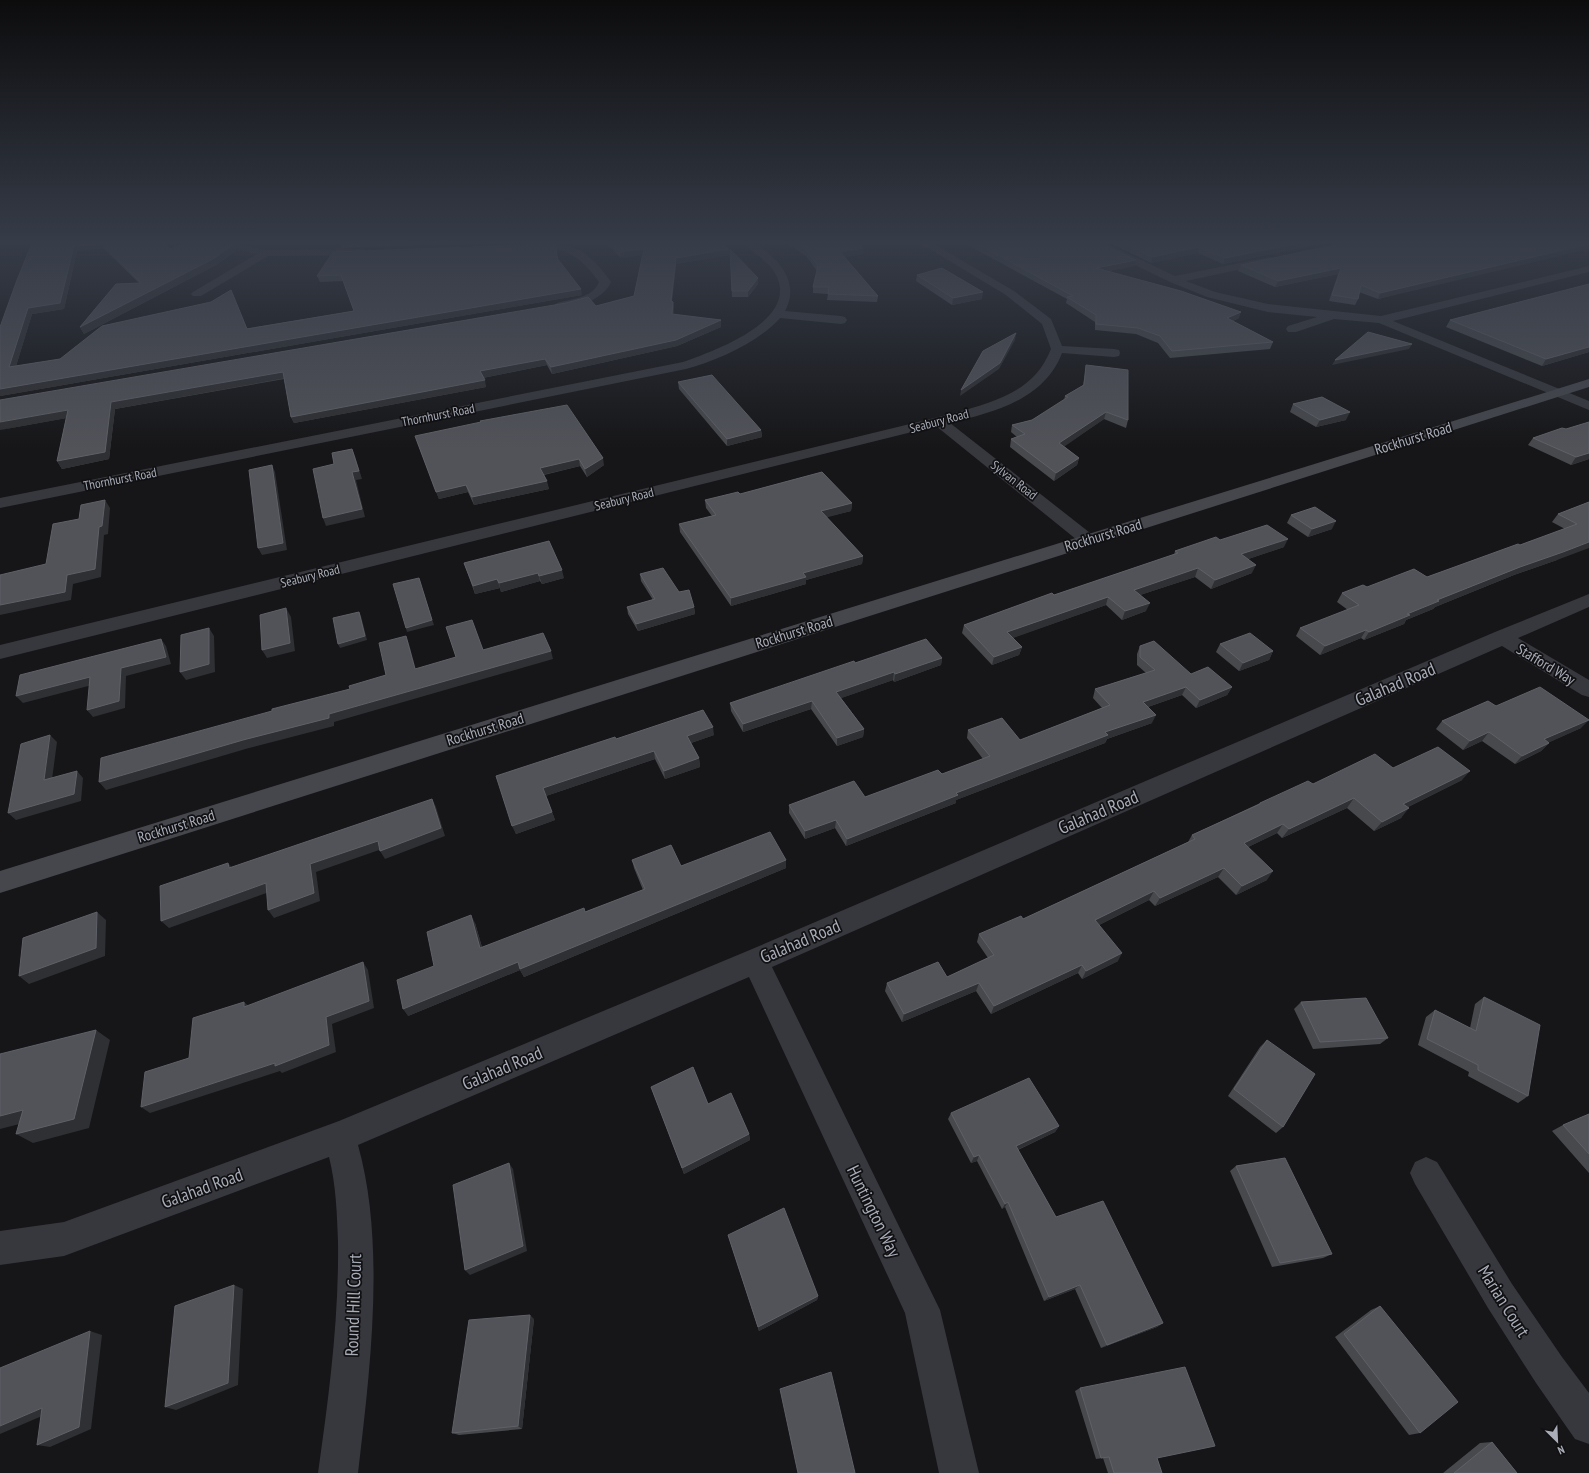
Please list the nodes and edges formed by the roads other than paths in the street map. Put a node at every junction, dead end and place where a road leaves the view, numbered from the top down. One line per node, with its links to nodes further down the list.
1 (1034, 312): 9 (street)
2 (1308, 312): 5 (street)
3 (1415, 312): 7 (street)
4 (778, 314): 6 (street); 15 (street, Thornhurst Road)
5 (1336, 315): 7 (street); 8 (street)
6 (841, 320)
7 (1381, 320): 12 (street)
8 (1292, 329)
9 (1057, 349): 10 (street); 14 (street, Seabury Road)
10 (1114, 353)
11 (1589, 383): 12 (street, Rockhurst Road)
12 (1557, 393): 13 (street); 16 (street, Rockhurst Road)
13 (1589, 406)
14 (939, 421): 16 (street, Sylvan Road); 19 (street, Seabury Road)
15 (0, 503)
16 (1088, 540): 21 (street, Rockhurst Road)
17 (1589, 600): 18 (street, Galahad Road)
18 (1502, 637): 20 (street, Stafford Way); 22 (street, Galahad Road)
19 (0, 652)
20 (1589, 690)
21 (0, 882)
22 (755, 961): 23 (street, Galahad Road); 28 (street, Huntington Way)
23 (340, 1137): 25 (street, Galahad Road); 27 (street, Round Hill Court)
24 (1426, 1173): 26 (street, Marian Court)
25 (0, 1248)
26 (1589, 1425)
27 (338, 1473)
28 (959, 1473)

